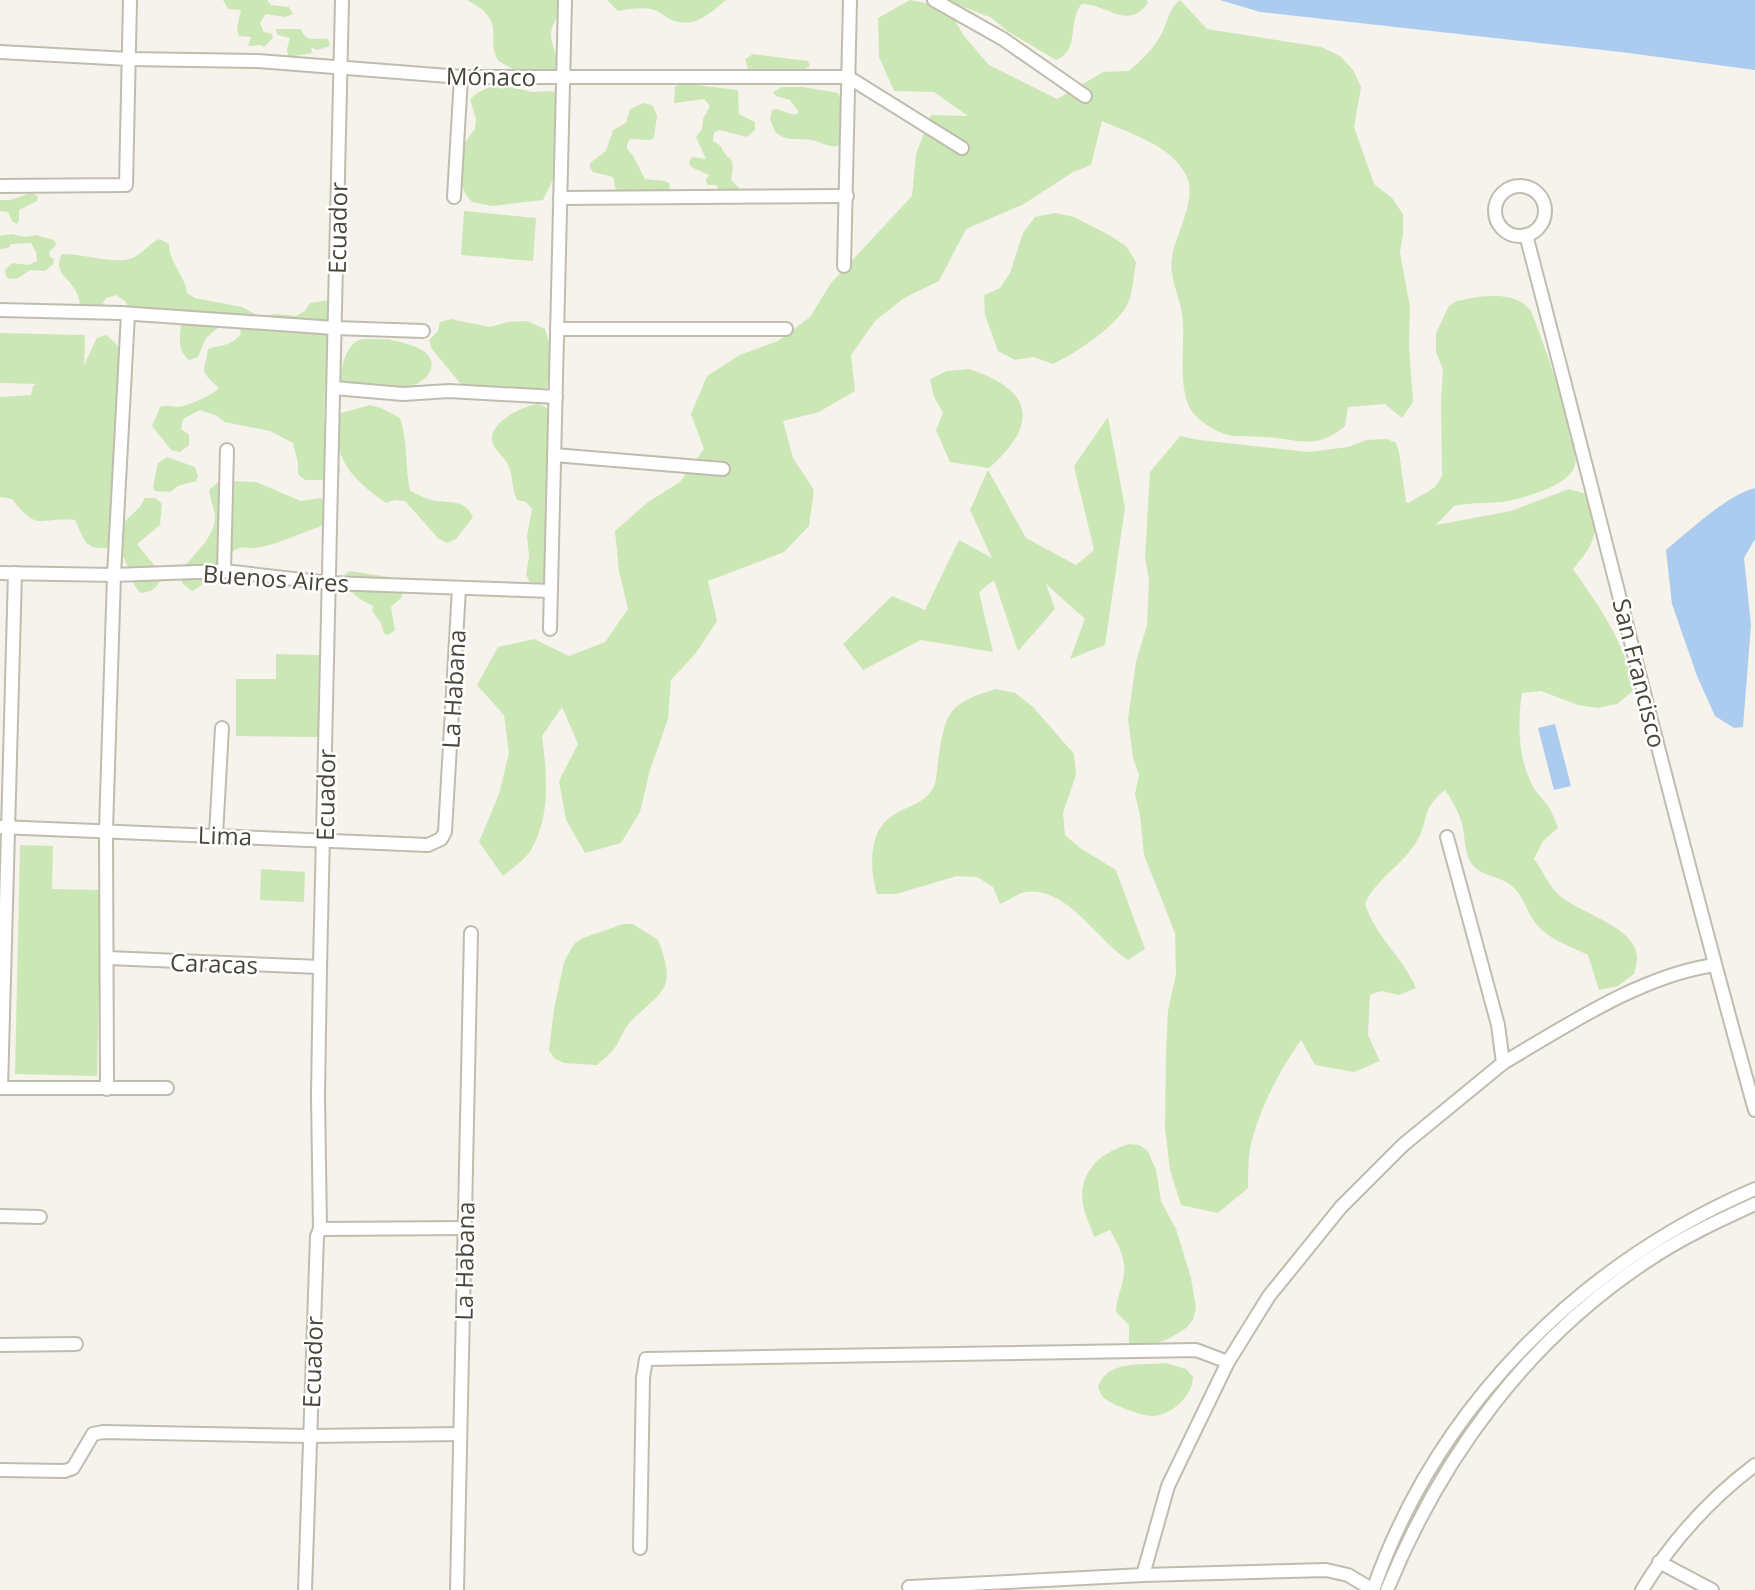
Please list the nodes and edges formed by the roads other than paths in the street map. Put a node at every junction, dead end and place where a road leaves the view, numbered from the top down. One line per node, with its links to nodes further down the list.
1 (130, 0): 7 (street)
2 (342, 0): 8 (street, Ecuador)
3 (565, 0): 10 (street)
4 (850, 0): 11 (street)
5 (934, 0): 12 (street)
6 (0, 52): 7 (street, Mónaco)
7 (129, 59): 8 (street, Mónaco); 14 (street)
8 (339, 66): 9 (street, Mónaco); 22 (street, Ecuador)
9 (461, 77): 10 (street, Mónaco); 16 (street)
10 (563, 77): 11 (street, Mónaco); 17 (street)
11 (848, 77): 13 (street); 15 (street)
12 (1085, 96)
13 (962, 148)
14 (0, 186)
15 (847, 196): 17 (street); 19 (street)
16 (454, 197)
17 (560, 198): 23 (street)
18 (1526, 235): 18 (street); 48 (street, San Francisco)
19 (844, 266)
20 (0, 310): 21 (street)
21 (128, 314): 22 (street); 34 (street)
22 (335, 328): 25 (street); 26 (street, Ecuador)
23 (557, 329): 24 (street); 27 (street)
24 (786, 329)
25 (423, 331)
26 (334, 388): 27 (street); 35 (street, Ecuador)
27 (556, 397): 29 (street)
28 (227, 450): 31 (street)
29 (554, 455): 30 (street); 37 (street)
30 (723, 469)
31 (224, 571): 34 (street, Buenos Aires); 35 (street, Buenos Aires)
32 (0, 573): 33 (street, Buenos Aires)
33 (15, 573): 34 (street, Buenos Aires); 40 (street)
34 (114, 575): 41 (street)
35 (329, 583): 36 (street, Buenos Aires); 45 (street, Ecuador)
36 (459, 588): 37 (street, Buenos Aires); 42 (street, La Habana)
37 (551, 591): 38 (street)
38 (550, 629)
39 (222, 728): 43 (street)
40 (5, 827): 41 (street, Lima); 51 (street)
41 (106, 830): 43 (street, Lima); 47 (street)
42 (445, 832): 45 (street, Lima)
43 (216, 835): 45 (street, Lima)
44 (1447, 837): 50 (street)
45 (324, 839): 49 (street, Ecuador)
46 (471, 933): 59 (street, La Habana)
47 (108, 958): 49 (street, Caracas); 53 (street)
48 (1715, 965): 50 (street); 54 (street, San Francisco)
49 (320, 967): 60 (street, Ecuador)
50 (1503, 1063): 63 (street)
51 (0, 1088): 53 (street)
52 (167, 1088): 53 (street)
53 (107, 1089)
54 (1755, 1110)
55 (1755, 1189): 74 (street)
56 (1755, 1204): 75 (street)
57 (0, 1216): 58 (street)
58 (40, 1217)
59 (465, 1228): 60 (street); 64 (street, La Habana)
60 (320, 1229): 65 (street, Ecuador)
61 (76, 1344): 62 (street)
62 (0, 1345)
63 (1228, 1362): 68 (street); 70 (street)
64 (460, 1434): 65 (street); 73 (street, La Habana)
65 (309, 1436): 67 (street); 72 (street, Ecuador)
66 (1755, 1465): 69 (street)
67 (0, 1470)
68 (640, 1548)
69 (1659, 1562): 76 (street); 77 (street)
70 (1143, 1575): 71 (street); 74 (street)
71 (909, 1587)
72 (305, 1590)
73 (457, 1590)
74 (1373, 1590)
75 (1387, 1590)
76 (1642, 1590)
77 (1712, 1590)

